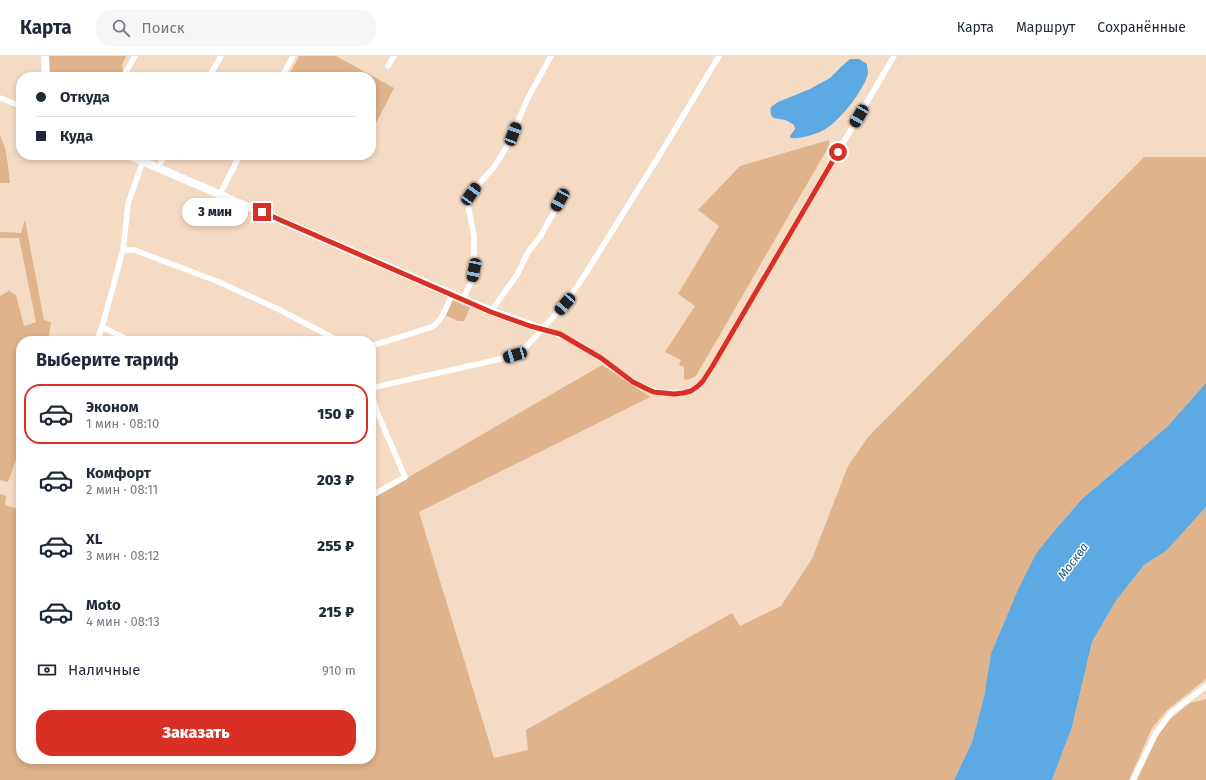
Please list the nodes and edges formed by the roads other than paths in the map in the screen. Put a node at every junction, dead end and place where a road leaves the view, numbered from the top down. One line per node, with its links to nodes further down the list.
1 (45, 56): 10 (street)
2 (135, 56): 11 (street)
3 (221, 56): 12 (street)
4 (293, 56): 13 (street)
5 (394, 56): 9 (street)
6 (551, 56): 24 (street)
7 (719, 56): 27 (street)
8 (894, 56): 27 (street)
9 (388, 66)
10 (46, 72)
11 (126, 72)
12 (212, 72)
13 (285, 72)
14 (0, 98): 15 (street)
15 (16, 104)
16 (162, 160): 19 (street)
17 (237, 160): 20 (street)
18 (143, 161): 19 (street); 22 (street)
19 (158, 168): 20 (street)
20 (220, 194): 23 (street)
21 (560, 200): 25 (street)
22 (123, 250): 26 (street); 30 (street)
23 (452, 294): 24 (street); 31 (street)
24 (463, 299): 25 (street)
25 (491, 312): 27 (street)
26 (102, 327): 28 (street); 29 (street)
27 (541, 329): 32 (street)
28 (99, 336)
29 (121, 336)
30 (329, 336)
31 (376, 344)
32 (376, 387)
33 (376, 408): 34 (street)
34 (376, 493)
35 (1206, 686): 36 (street)
36 (1133, 780)

